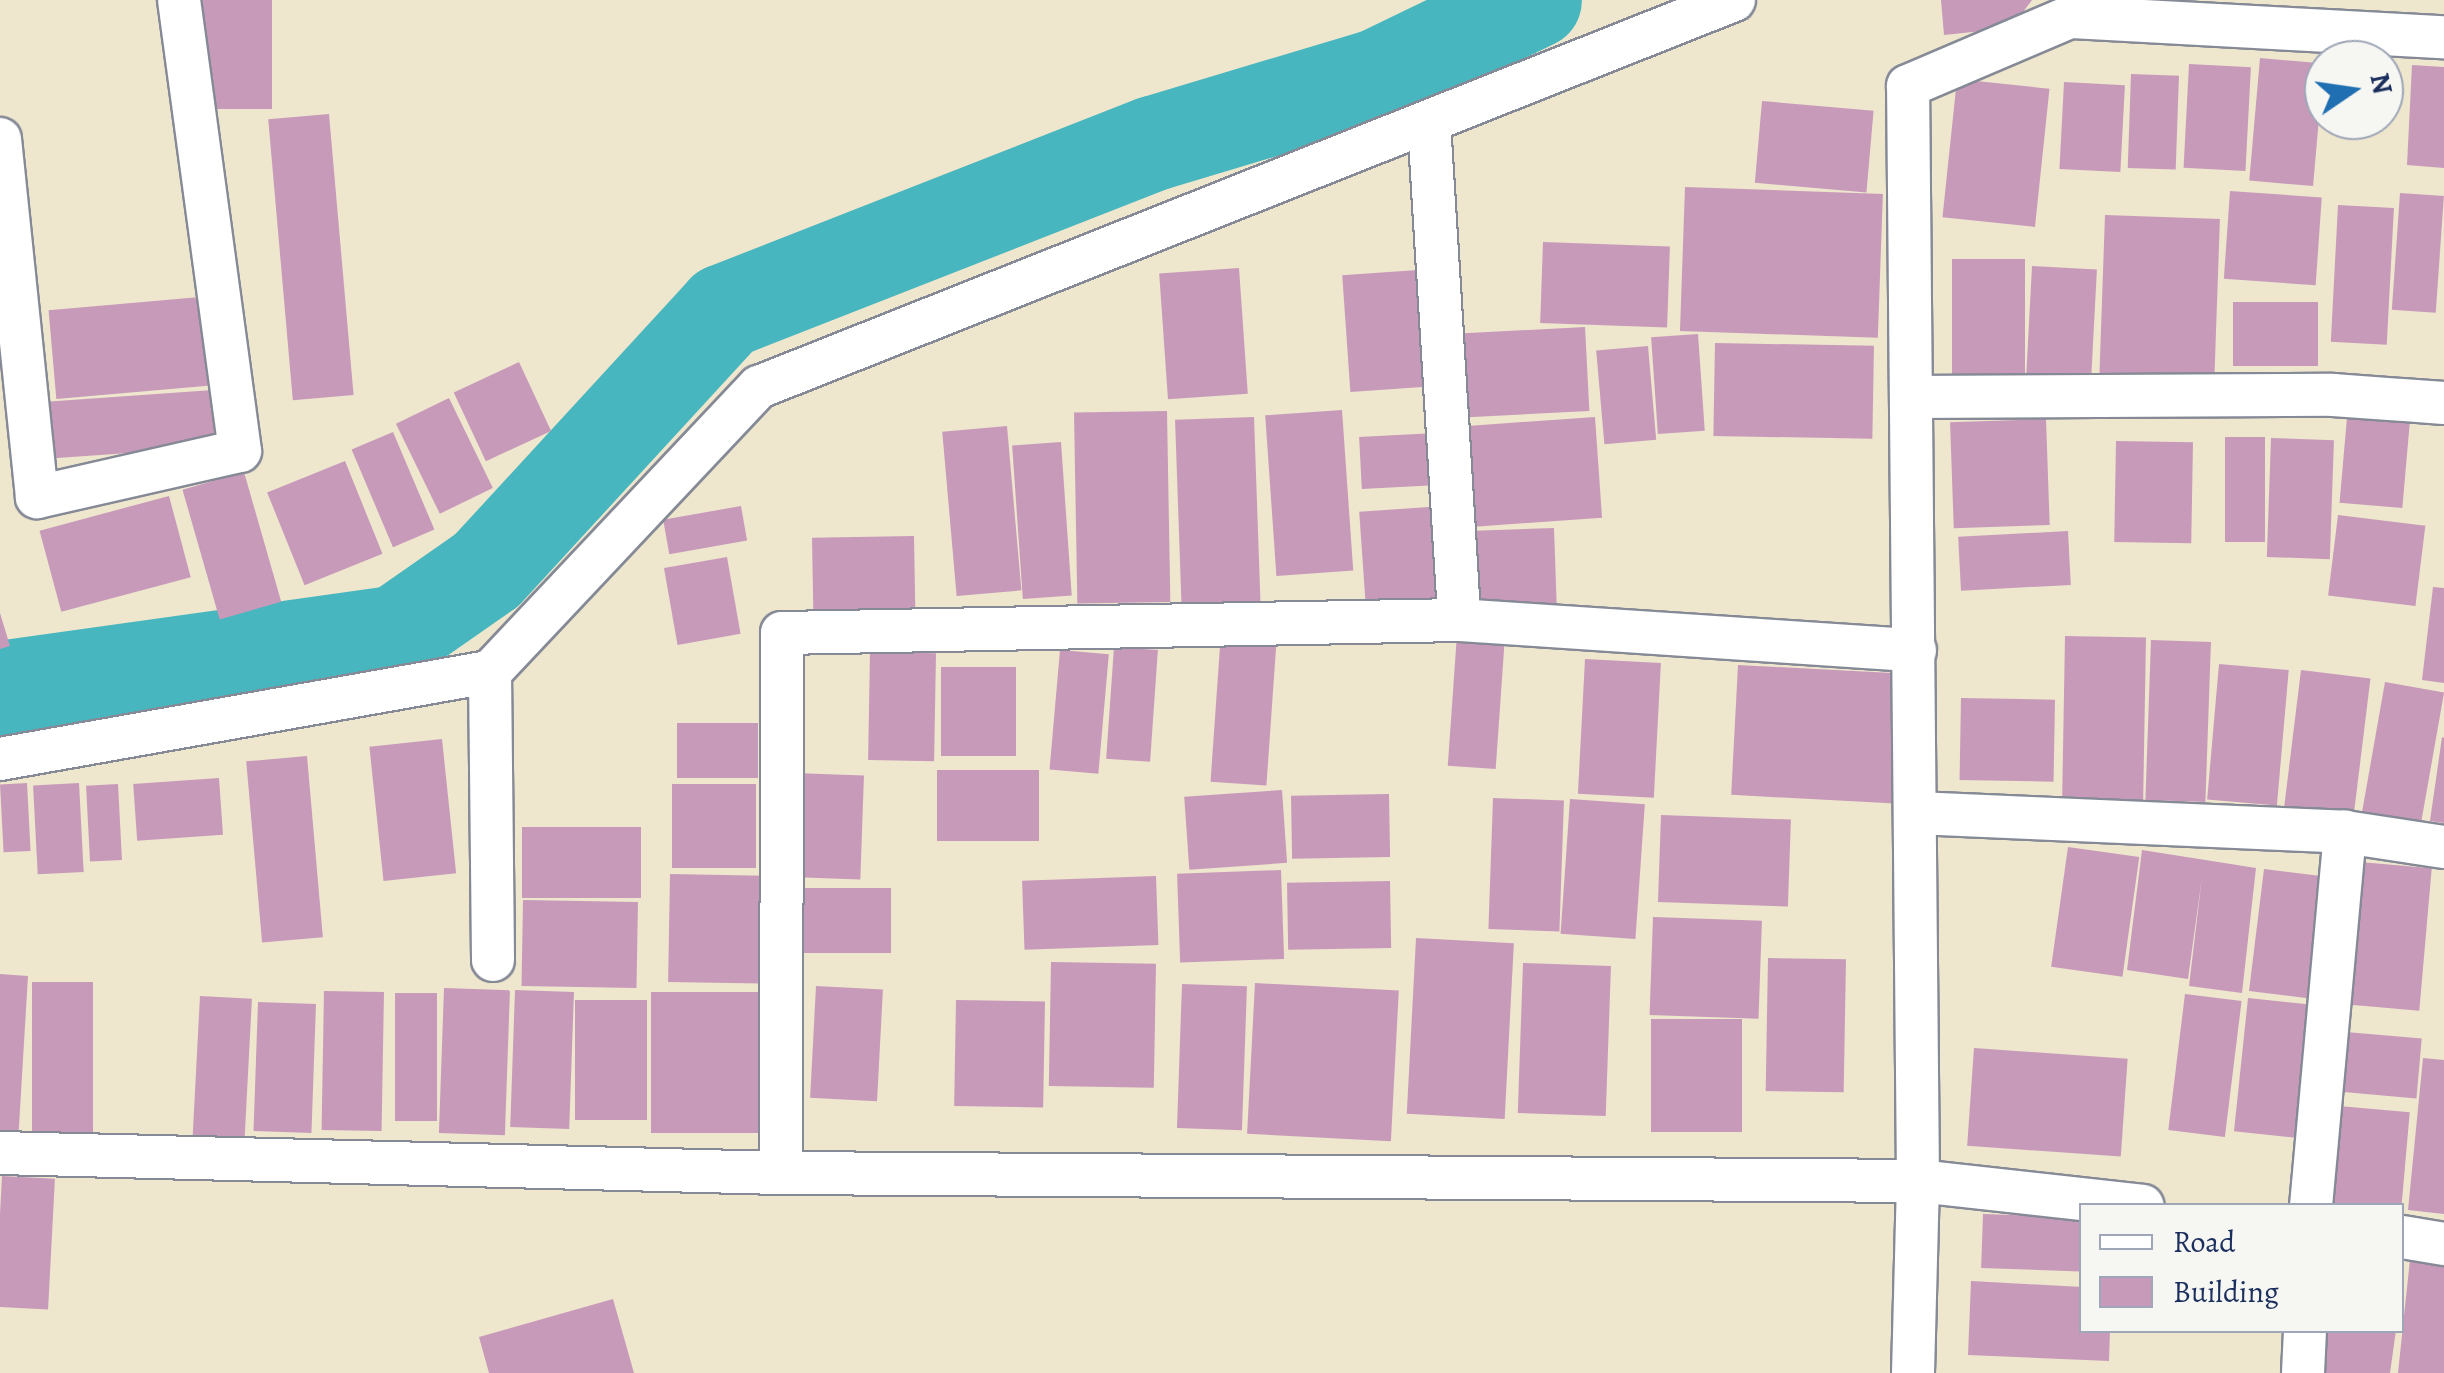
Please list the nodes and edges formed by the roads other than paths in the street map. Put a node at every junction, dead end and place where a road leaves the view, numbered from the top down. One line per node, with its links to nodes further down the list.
1 (178, 0): 7 (street)
2 (1734, 0): 6 (street)
3 (2070, 9): 4 (street); 8 (street)
4 (2386, 17): 5 (street)
5 (2444, 38)
6 (1429, 123): 10 (street); 12 (street)
7 (0, 139)
8 (1912, 397): 9 (street); 11 (street)
9 (2444, 403)
10 (1459, 620): 11 (street); 19 (street)
11 (1915, 650): 14 (street)
12 (490, 672): 13 (street); 17 (street)
13 (0, 758)
14 (1916, 813): 15 (street); 20 (street)
15 (2345, 832): 16 (street); 22 (street)
16 (2444, 847)
17 (493, 960)
18 (0, 1152): 19 (street)
19 (780, 1173): 20 (street)
20 (1918, 1182): 21 (street); 26 (street)
21 (2115, 1203)
22 (2311, 1203)
23 (2404, 1237): 24 (street)
24 (2444, 1244)
25 (2305, 1333): 27 (street)
26 (1913, 1373)
27 (2303, 1373)

